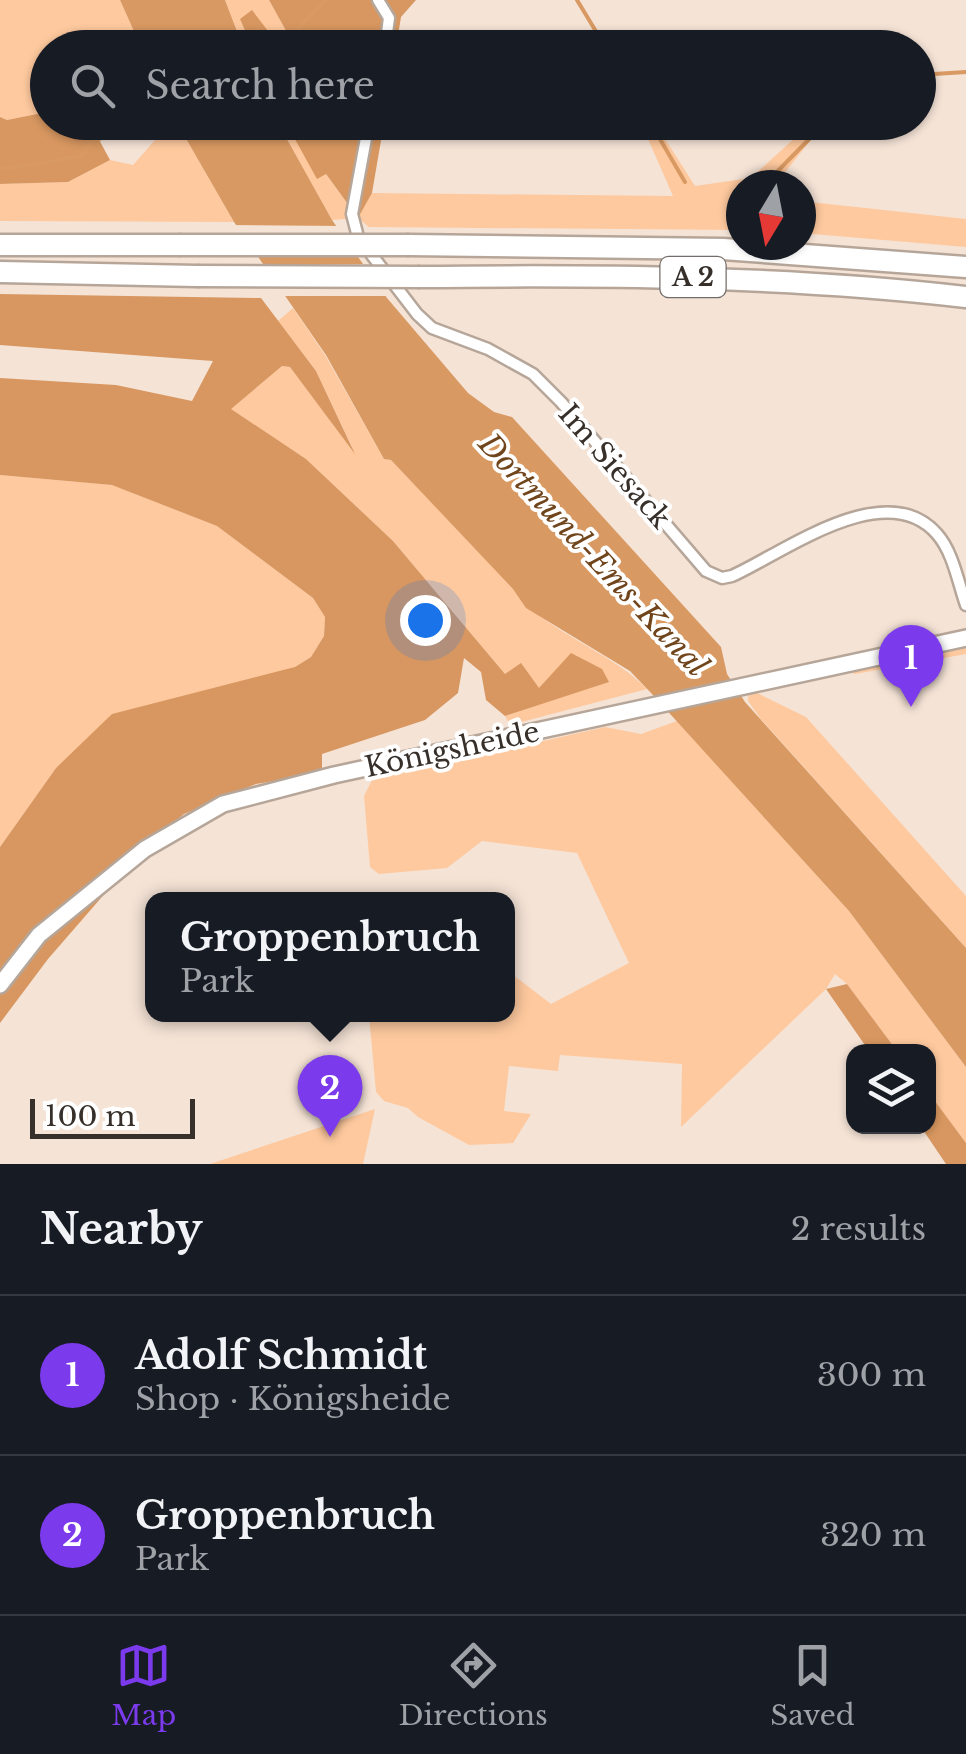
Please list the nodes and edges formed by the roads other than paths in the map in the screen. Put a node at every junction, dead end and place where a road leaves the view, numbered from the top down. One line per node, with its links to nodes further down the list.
1 (378, 0): 2 (street)
2 (388, 30)
3 (366, 140): 8 (street, Im Siesack)
4 (0, 245): 5 (highway, A 2, bridge)
5 (966, 267)
6 (0, 272): 7 (highway, A 2, bridge)
7 (966, 297)
8 (966, 605)
9 (966, 638): 10 (main road, Königsheide)
10 (0, 985)

